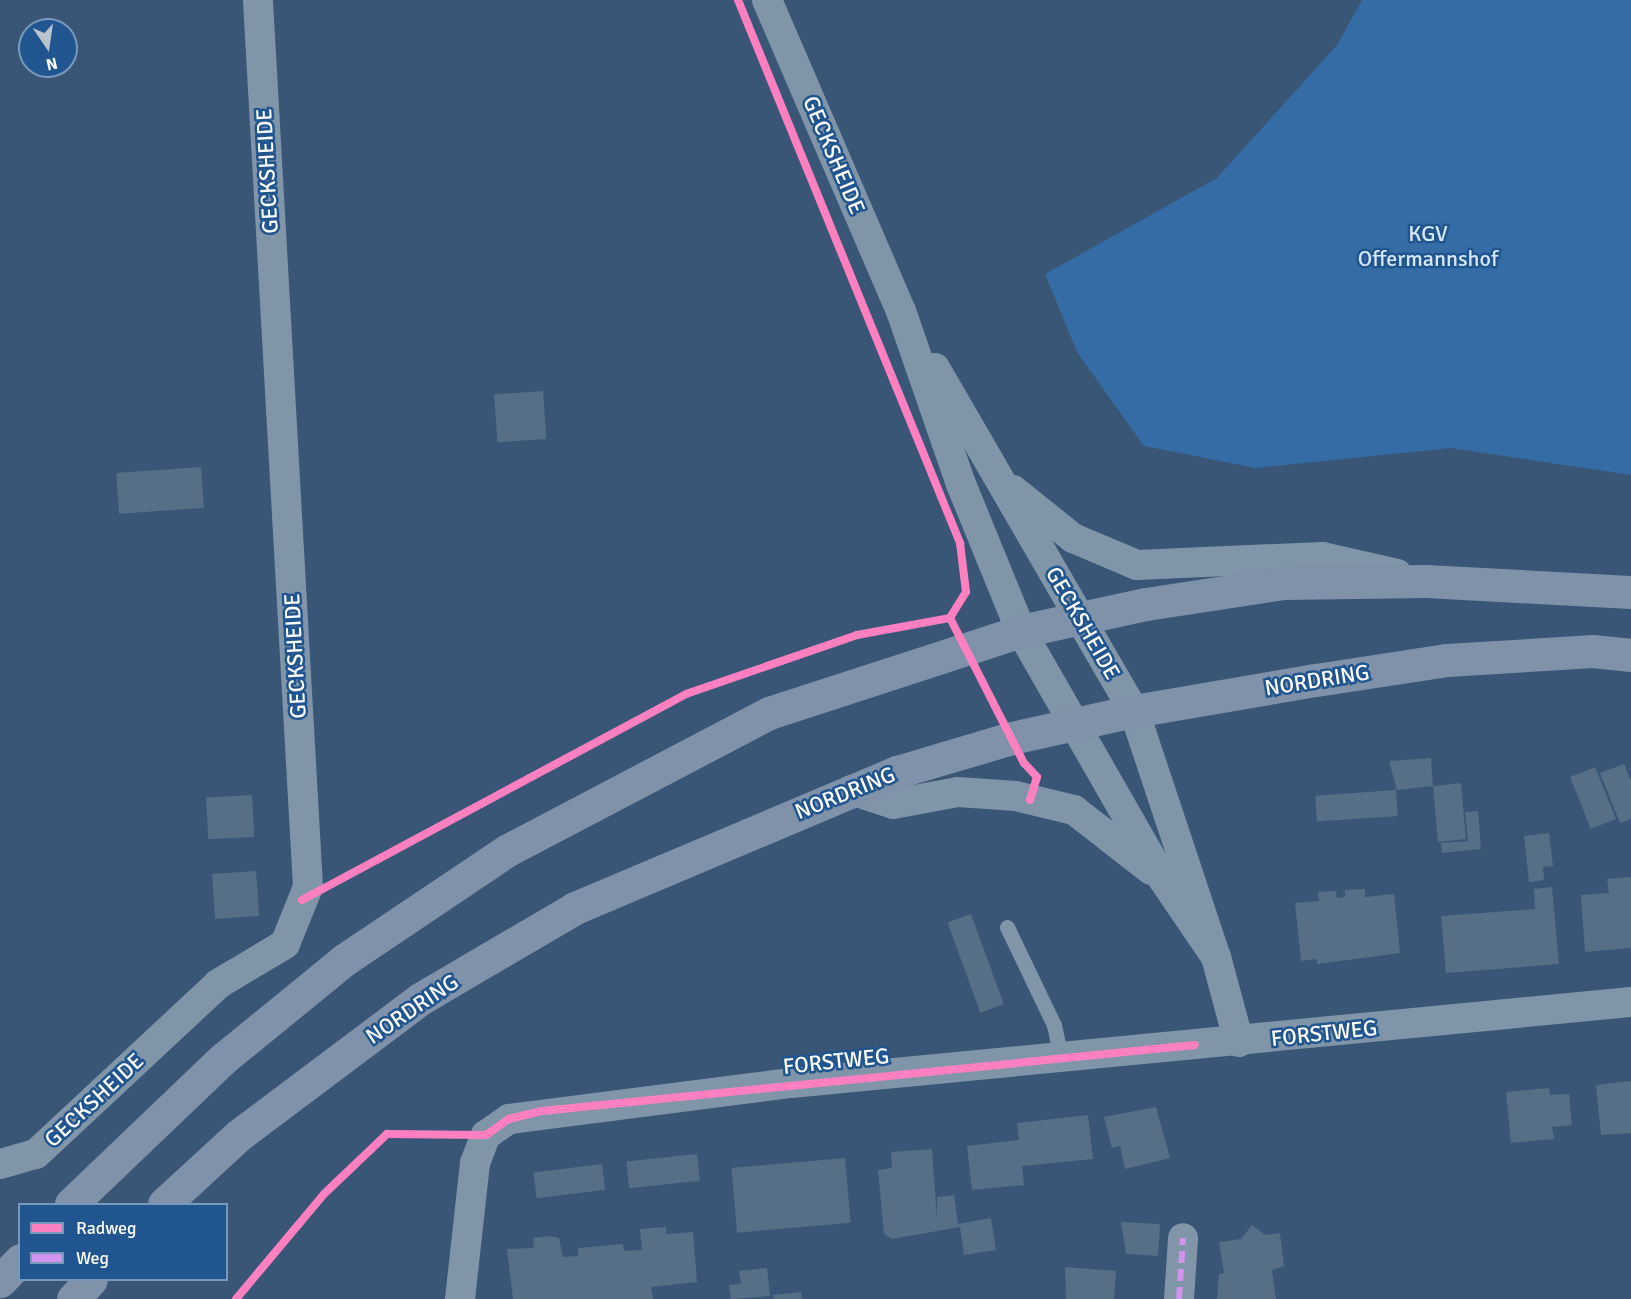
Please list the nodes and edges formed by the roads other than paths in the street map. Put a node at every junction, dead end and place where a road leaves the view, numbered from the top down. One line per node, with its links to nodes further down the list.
1 (258, 0): 19 (street, GECKSHEIDE)
2 (767, 0): 3 (street, GECKSHEIDE)
3 (901, 311): 4 (street, GECKSHEIDE); 8 (street, GECKSHEIDE)
4 (1000, 479): 5 (street); 7 (street, GECKSHEIDE)
5 (1426, 581): 6 (main road); 7 (main road)
6 (1631, 592)
7 (1079, 618): 8 (main road); 10 (street, GECKSHEIDE)
8 (1021, 631): 11 (street, GECKSHEIDE); 20 (main road)
9 (1631, 655): 10 (main road, NORDRING)
10 (1134, 711): 11 (main road, NORDRING); 15 (street, GECKSHEIDE)
11 (1074, 726): 12 (main road, NORDRING); 13 (street, GECKSHEIDE)
12 (851, 790): 13 (street); 21 (main road, NORDRING)
13 (1163, 879): 15 (street, GECKSHEIDE)
14 (1007, 927): 18 (lane)
15 (1216, 957): 17 (street, GECKSHEIDE)
16 (1631, 1002): 17 (street, FORSTWEG)
17 (1239, 1042): 18 (street, FORSTWEG)
18 (1061, 1058): 27 (street, FORSTWEG)
19 (0, 1164)
20 (72, 1203)
21 (165, 1203)
22 (1183, 1238): 28 (street)
23 (18, 1262): 24 (main road)
24 (0, 1281)
25 (90, 1281): 26 (main road)
26 (73, 1299)
27 (460, 1299)
28 (1179, 1299)

